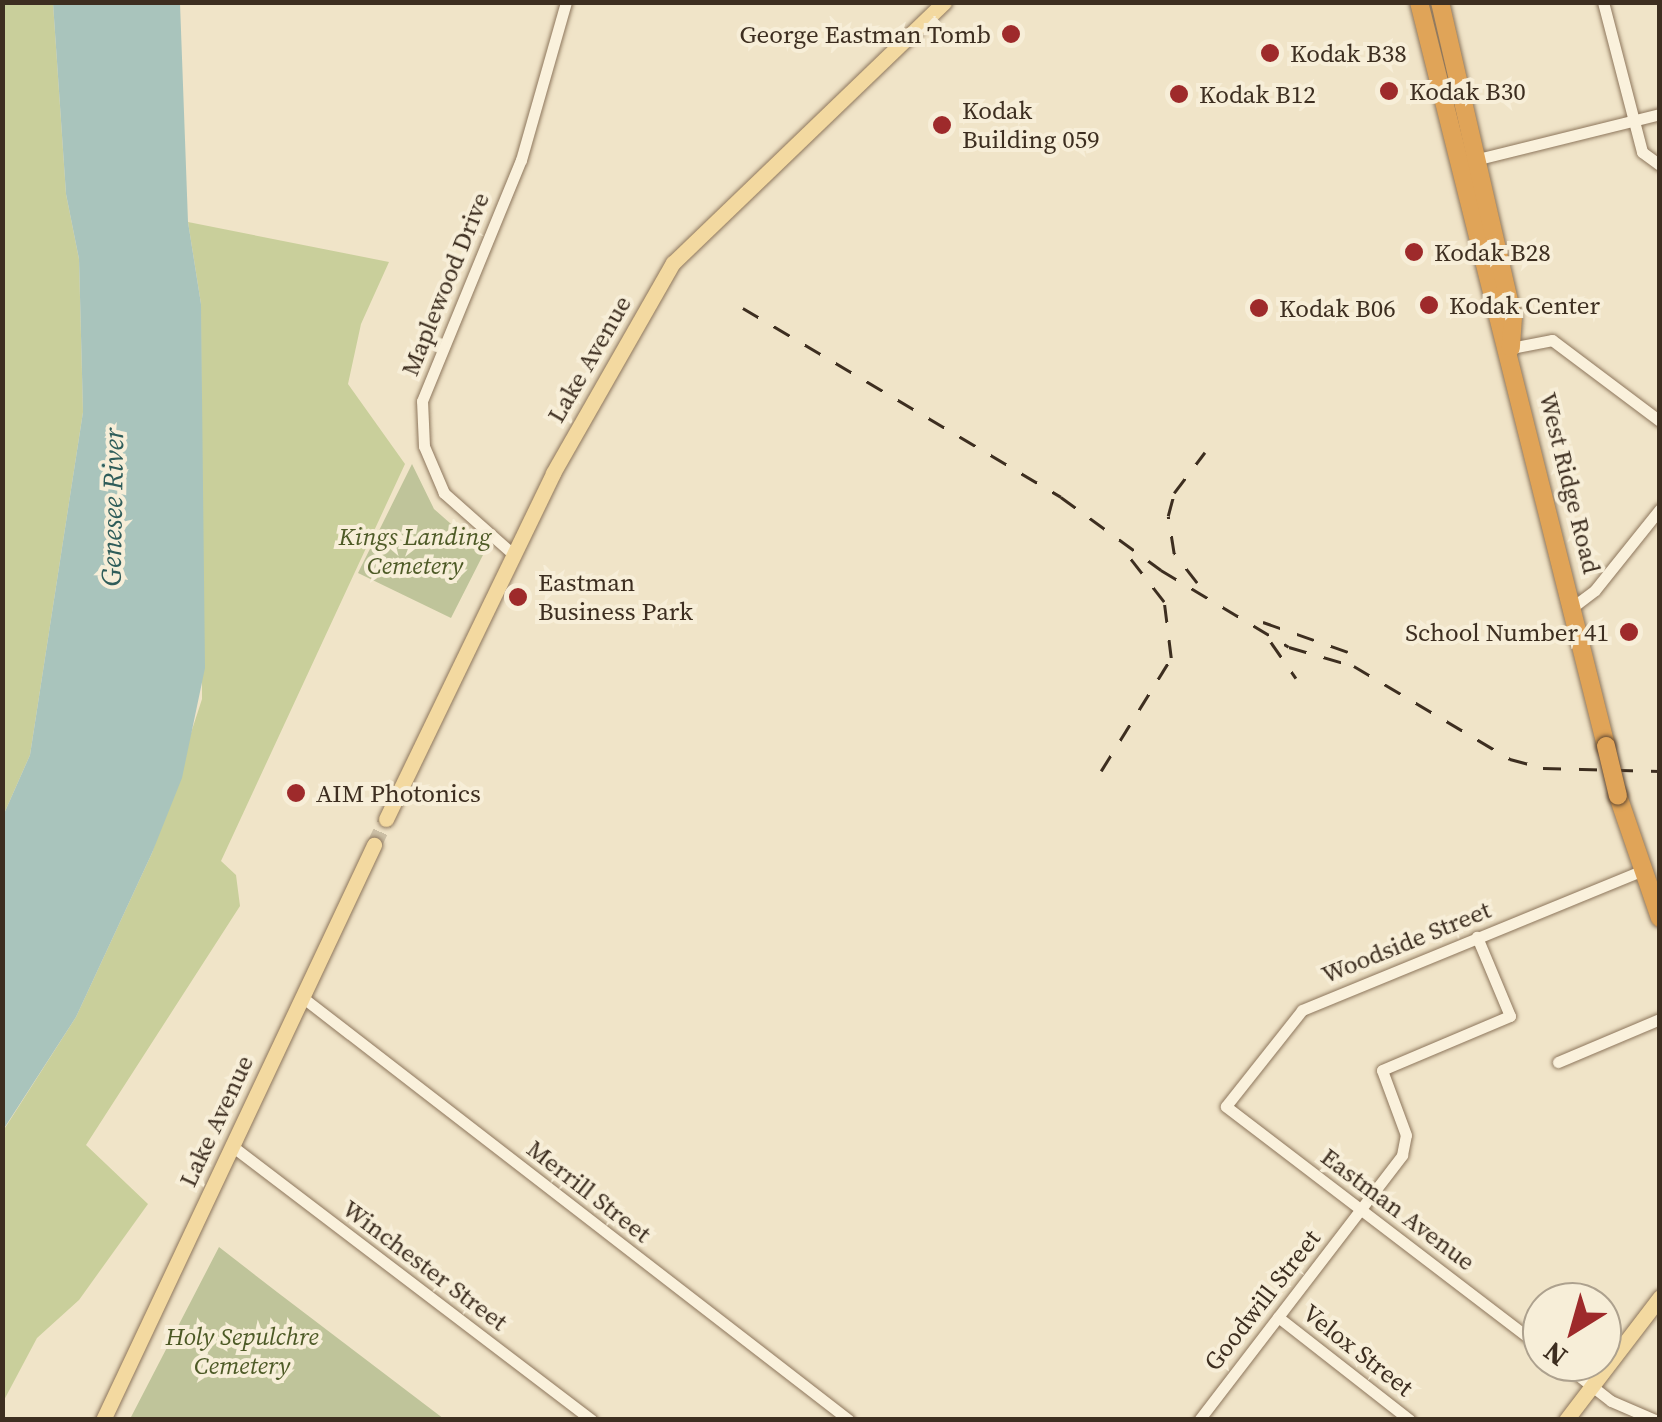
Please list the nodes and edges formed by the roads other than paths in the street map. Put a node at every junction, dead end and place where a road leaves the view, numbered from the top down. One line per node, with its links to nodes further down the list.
1 (566, 2): 13 (street, Maplewood Drive)
2 (944, 2): 13 (main road, Lake Avenue)
3 (1419, 2): 8 (highway, West Ridge Road)
4 (1440, 2): 8 (highway, West Ridge Road)
5 (1603, 2): 7 (street)
6 (1660, 114): 7 (street)
7 (1634, 121): 8 (street); 9 (street)
8 (1468, 162): 10 (highway, West Ridge Road)
9 (1660, 165)
10 (1511, 348): 11 (street); 14 (highway, West Ridge Road)
11 (1660, 421)
12 (1660, 509): 14 (street)
13 (514, 555): 15 (main road, Lake Avenue)
14 (1574, 606): 17 (highway, West Ridge Road, bridge)
15 (386, 819)
16 (374, 844): 20 (main road, Lake Avenue)
17 (1641, 870): 18 (highway, West Ridge Road); 19 (street, Woodside Street)
18 (1660, 918)
19 (1476, 938): 23 (street, Woodside Street); 25 (street, Goodwill Street)
20 (302, 996): 24 (main road, Lake Avenue); 33 (street, Merrill Street)
21 (1660, 1019): 22 (street)
22 (1558, 1062)
23 (1226, 1106): 25 (street, Eastman Avenue)
24 (232, 1146): 31 (main road, Lake Avenue); 32 (street, Winchester Street)
25 (1361, 1209): 27 (street, Goodwill Street); 28 (street, Eastman Avenue)
26 (1660, 1297): 30 (main road)
27 (1278, 1317): 34 (street, Goodwill Street); 35 (street, Velox Street)
28 (1522, 1333)
29 (1587, 1382): 30 (street)
30 (1592, 1386): 36 (main road); 37 (street)
31 (103, 1420)
32 (592, 1420)
33 (849, 1420)
34 (1199, 1420)
35 (1410, 1420)
36 (1566, 1420)
37 (1655, 1420)

